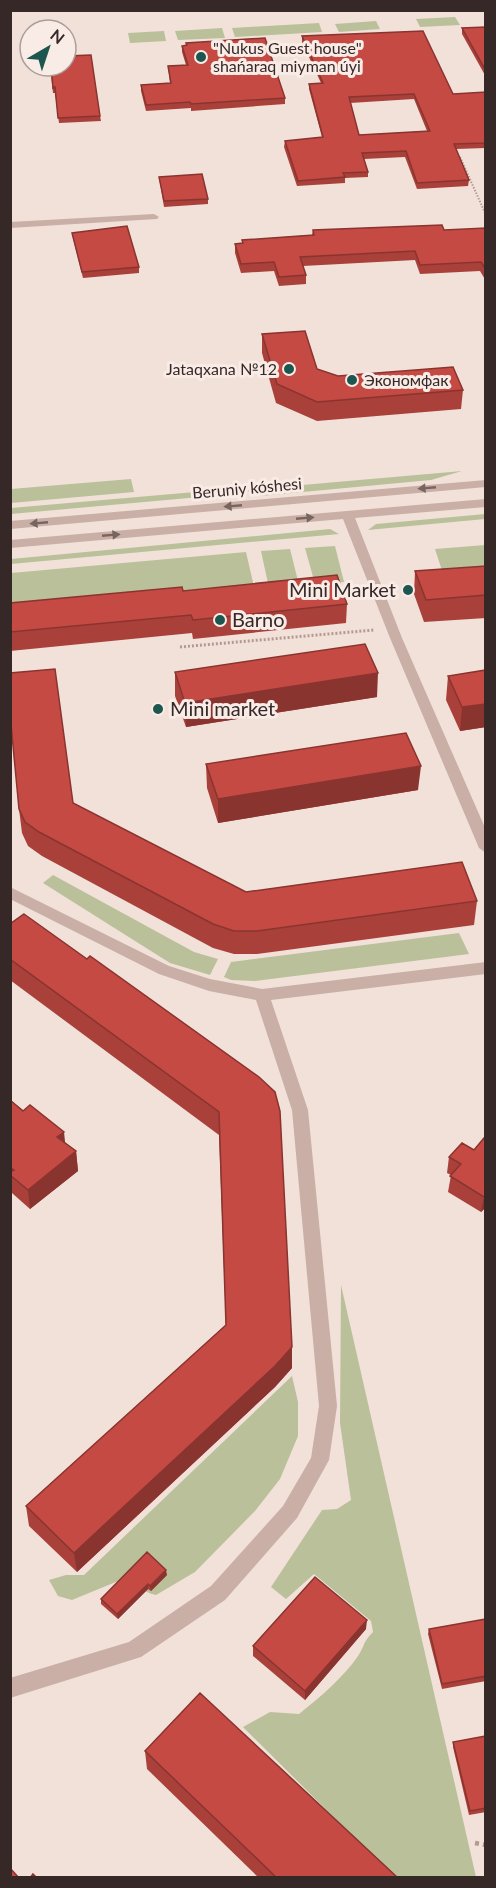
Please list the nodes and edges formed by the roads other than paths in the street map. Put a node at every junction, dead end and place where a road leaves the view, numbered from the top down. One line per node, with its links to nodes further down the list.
1 (154, 217): 2 (street)
2 (10, 225)
3 (486, 483): 6 (street, Beruniy kóshesi, one-way to 6)
4 (486, 503): 5 (street, Beruniy kóshesi)
5 (347, 514): 7 (street, Beruniy kóshesi, one-way to 5); 8 (street)
6 (10, 525)
7 (10, 544)
8 (486, 848)
9 (10, 892): 11 (street)
10 (486, 968): 11 (street)
11 (262, 995): 12 (street)
12 (10, 1688)

